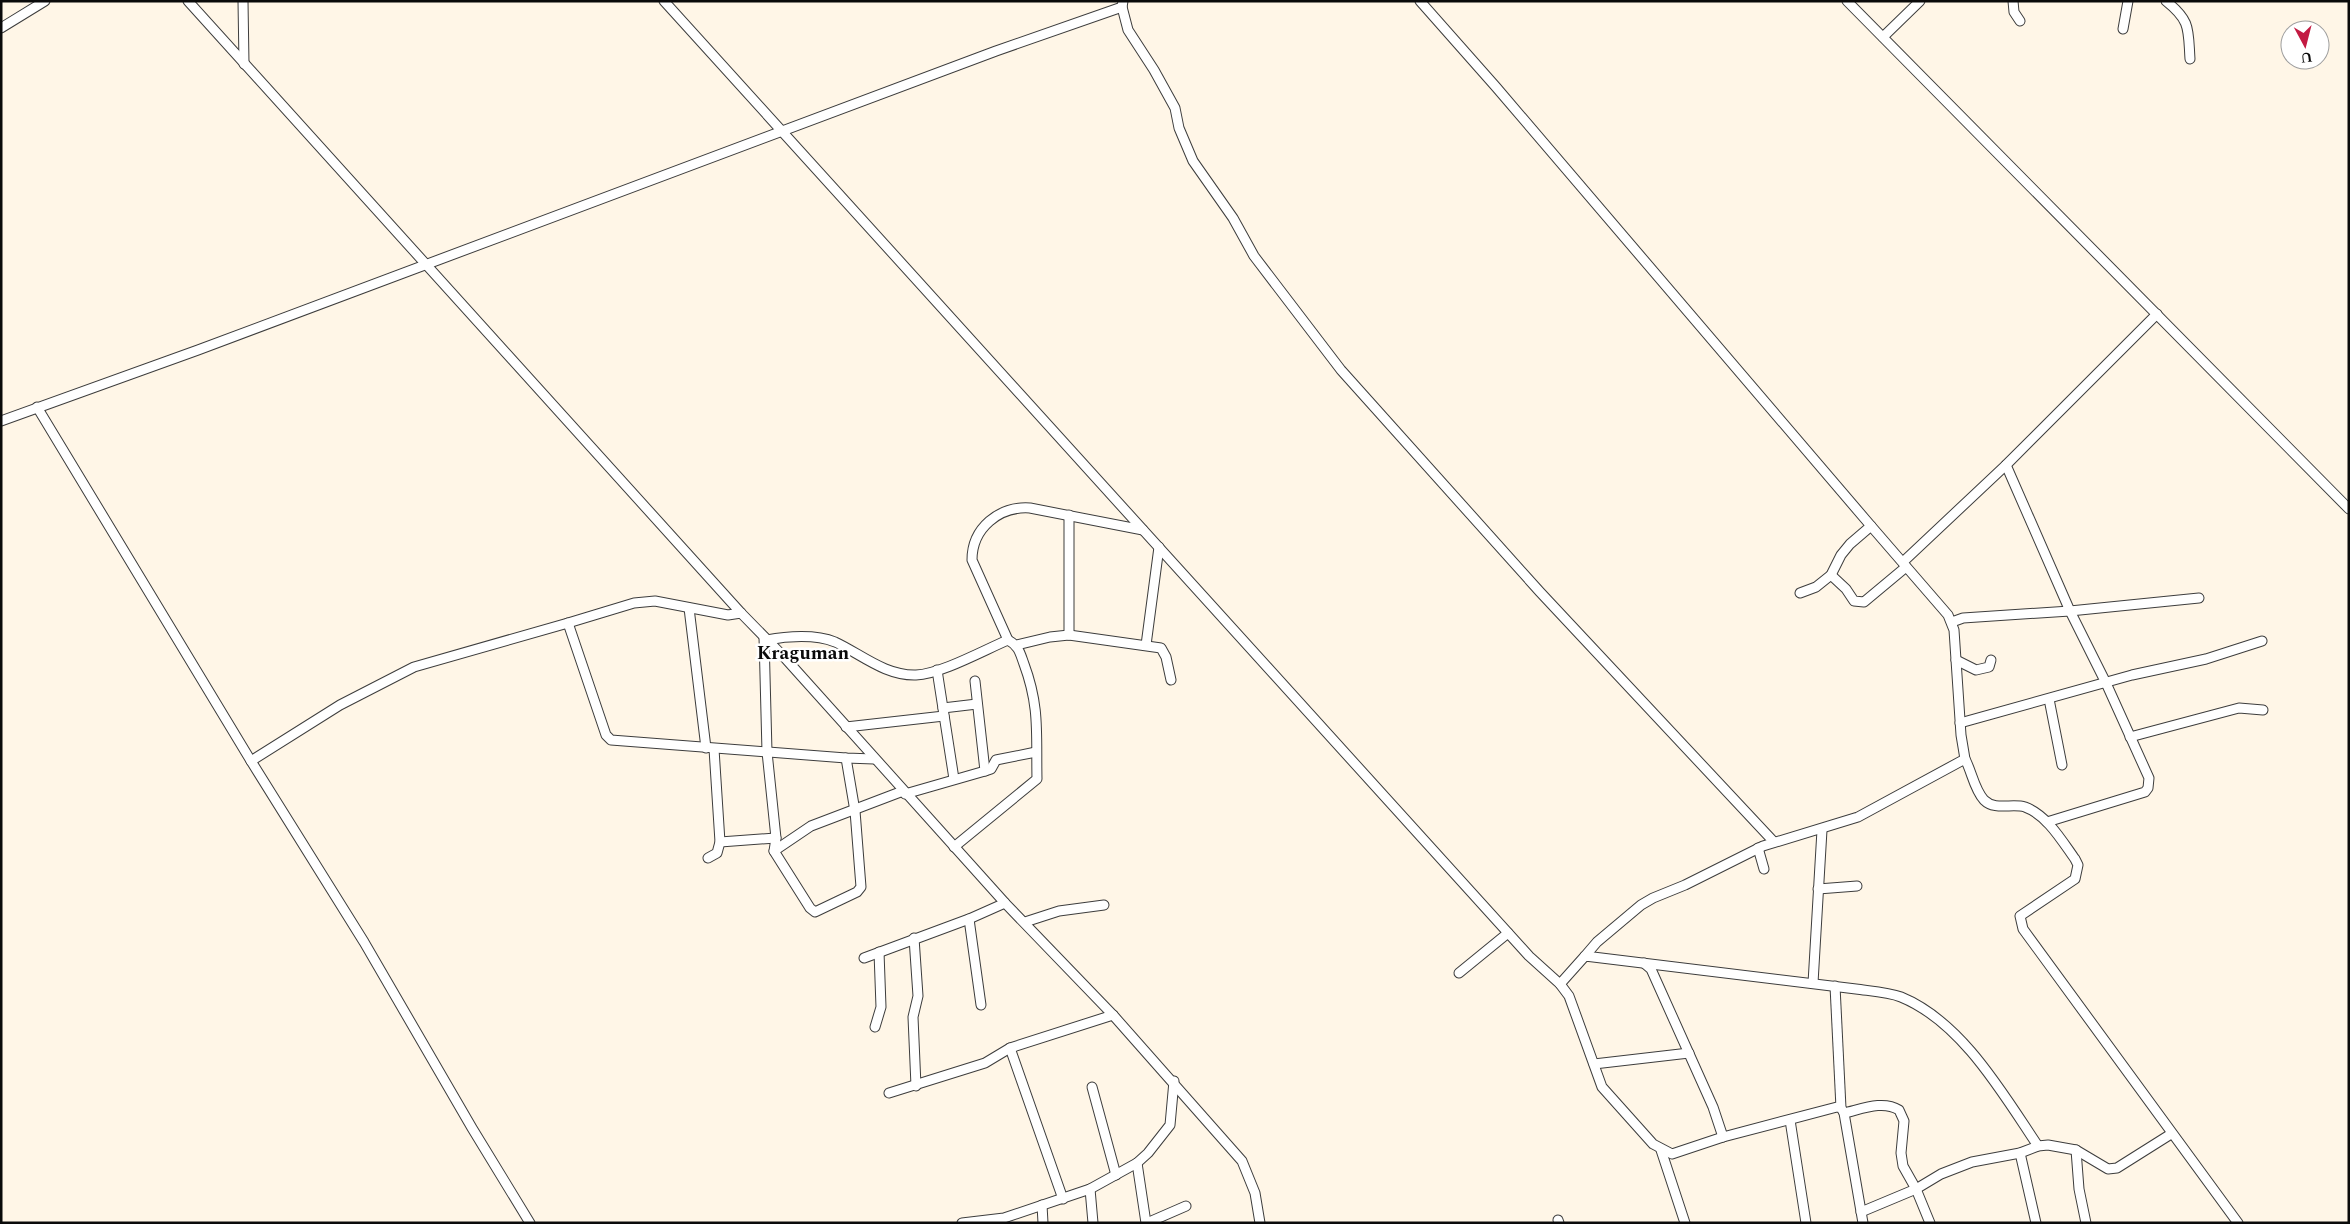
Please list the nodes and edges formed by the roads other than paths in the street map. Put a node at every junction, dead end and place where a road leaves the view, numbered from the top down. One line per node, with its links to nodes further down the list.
1 (45, 1): 13 (street)
2 (188, 1): 17 (street)
3 (243, 1): 17 (street)
4 (664, 1): 18 (street)
5 (1420, 1): 26 (street)
6 (1847, 1): 15 (street)
7 (1920, 1): 15 (street)
8 (2013, 1): 12 (street)
9 (2128, 1): 14 (street)
10 (2166, 1): 16 (street)
11 (1123, 4): 18 (street); 73 (street)
12 (2020, 21)
13 (1, 28)
14 (2123, 30)
15 (1882, 37): 20 (street)
16 (2190, 59)
17 (244, 64): 19 (street)
18 (781, 132): 19 (street); 27 (street)
19 (425, 264): 21 (street); 35 (street)
20 (2158, 314): 23 (street); 24 (street)
21 (38, 407): 22 (street); 63 (street)
22 (1, 421)
23 (2006, 465): 29 (street); 34 (street)
24 (2349, 508)
25 (1069, 515): 27 (street); 38 (street); 40 (street)
26 (1871, 526): 29 (street); 30 (street)
27 (1143, 530): 28 (street)
28 (1159, 547): 43 (street); 85 (street)
29 (1905, 564): 30 (street); 36 (street)
30 (1831, 575): 31 (street)
31 (1800, 592)
32 (2199, 598): 34 (street)
33 (689, 608): 35 (street); 37 (street); 57 (street)
34 (2070, 611): 36 (street); 49 (street)
35 (741, 613): 39 (street)
36 (1952, 622): 44 (street)
37 (568, 623): 57 (street); 63 (street)
38 (1069, 635): 42 (street); 43 (street)
39 (766, 638): 46 (street); 55 (street); 58 (street)
40 (1008, 640): 42 (street); 46 (street)
41 (2262, 641): 49 (street)
42 (1017, 645): 59 (street)
43 (1146, 645): 47 (street)
44 (1956, 660): 45 (street); 54 (street)
45 (1991, 660)
46 (937, 670): 53 (street)
47 (1171, 680)
48 (975, 681): 51 (street)
49 (2106, 683): 50 (street); 56 (street)
50 (2049, 699): 54 (street); 64 (street)
51 (977, 704): 53 (street); 65 (street)
52 (2263, 710): 56 (street)
53 (943, 712): 55 (street); 66 (street)
54 (1960, 723): 62 (street)
55 (846, 727): 61 (street)
56 (2130, 737): 69 (street)
57 (710, 748): 58 (street); 72 (street)
58 (767, 752): 60 (street); 71 (street)
59 (1036, 752): 65 (street); 74 (street)
60 (846, 758): 61 (street); 68 (street)
61 (874, 759): 67 (street)
62 (1965, 759): 69 (street); 70 (street)
63 (251, 761): 124 (street)
64 (2062, 764)
65 (985, 771): 66 (street)
66 (954, 779): 67 (street)
67 (904, 793): 68 (street); 74 (street)
68 (855, 811): 76 (street); 76 (street)
69 (2047, 822): 107 (street)
70 (1822, 830): 73 (street); 80 (street)
71 (776, 838): 72 (street); 76 (street)
72 (720, 842): 77 (street)
73 (1774, 842): 75 (street)
74 (954, 847): 81 (street)
75 (1758, 848): 78 (street); 88 (street)
76 (774, 851)
77 (708, 858)
78 (1764, 868)
79 (1857, 886): 80 (street)
80 (1818, 889): 93 (street)
81 (1005, 903): 83 (street); 84 (street)
82 (1104, 905): 84 (street)
83 (969, 918): 86 (street); 95 (street)
84 (1025, 922): 96 (street)
85 (1508, 933): 91 (street); 92 (street)
86 (914, 938): 87 (street); 102 (street)
87 (879, 952): 89 (street); 97 (street)
88 (1584, 956): 90 (street); 92 (street)
89 (864, 958)
90 (1643, 963): 93 (street); 99 (street)
91 (1459, 974)
92 (1560, 984): 100 (street)
93 (1813, 984): 94 (street)
94 (1835, 986): 105 (street); 109 (street)
95 (981, 1005)
96 (1113, 1015): 98 (street); 101 (street)
97 (875, 1027)
98 (1010, 1048): 102 (street); 117 (street)
99 (1689, 1053): 100 (street); 108 (street)
100 (1594, 1064): 110 (street)
101 (1174, 1081): 113 (street); 129 (street)
102 (916, 1086): 104 (street)
103 (1092, 1087): 114 (street)
104 (889, 1093)
105 (1843, 1110): 106 (street); 116 (street); 120 (street)
106 (1790, 1120): 108 (street); 131 (street)
107 (2171, 1134): 111 (street); 135 (street)
108 (1723, 1137): 110 (street)
109 (2038, 1146): 111 (street); 112 (street)
110 (1661, 1150): 130 (street)
111 (2076, 1150): 134 (street)
112 (2020, 1153): 116 (street); 133 (street)
113 (1137, 1163): 114 (street); 128 (street)
114 (1116, 1175): 115 (street)
115 (1090, 1189): 117 (street); 127 (street)
116 (1916, 1189): 120 (street); 132 (street)
117 (1062, 1199): 118 (street)
118 (1042, 1205): 121 (street); 126 (street)
119 (1186, 1206): 128 (street)
120 (1861, 1212): 123 (street)
121 (1004, 1220): 122 (street)
122 (981, 1222): 125 (street)
123 (1860, 1222)
124 (530, 1223)
125 (962, 1223)
126 (1043, 1223)
127 (1093, 1223)
128 (1146, 1223)
129 (1260, 1223)
130 (1685, 1223)
131 (1806, 1223)
132 (1930, 1223)
133 (2036, 1223)
134 (2086, 1223)
135 (2238, 1223)

